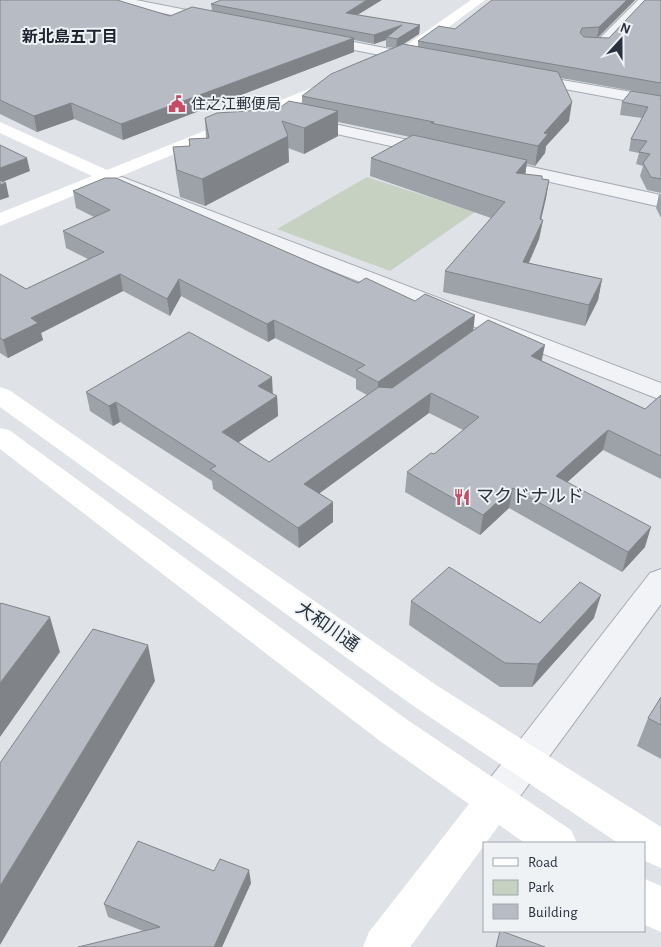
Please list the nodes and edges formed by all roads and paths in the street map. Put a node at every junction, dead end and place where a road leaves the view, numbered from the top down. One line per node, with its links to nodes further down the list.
1 (117, 0): 4 (street)
2 (479, 0): 7 (street)
3 (645, 0): 6 (street)
4 (234, 23)
5 (302, 36): 7 (street)
6 (587, 43)
7 (399, 55): 8 (street); 9 (street)
8 (438, 62)
9 (370, 69)
10 (352, 76): 13 (street)
11 (516, 76): 12 (street)
12 (661, 102)
13 (261, 113): 15 (street); 17 (street)
14 (0, 127): 17 (street)
15 (455, 156)
16 (474, 160): 18 (street)
17 (107, 176): 19 (street); 20 (street)
18 (661, 202)
19 (0, 220)
20 (661, 392)
21 (0, 395): 24 (street, 大和川通)
22 (0, 436): 25 (street)
23 (661, 581): 24 (street)
24 (524, 762): 25 (street); 27 (street, 大和川通)
25 (494, 802): 26 (street); 30 (street)
26 (555, 842)
27 (661, 849)
28 (646, 901): 29 (street)
29 (661, 911)
30 (384, 947)

